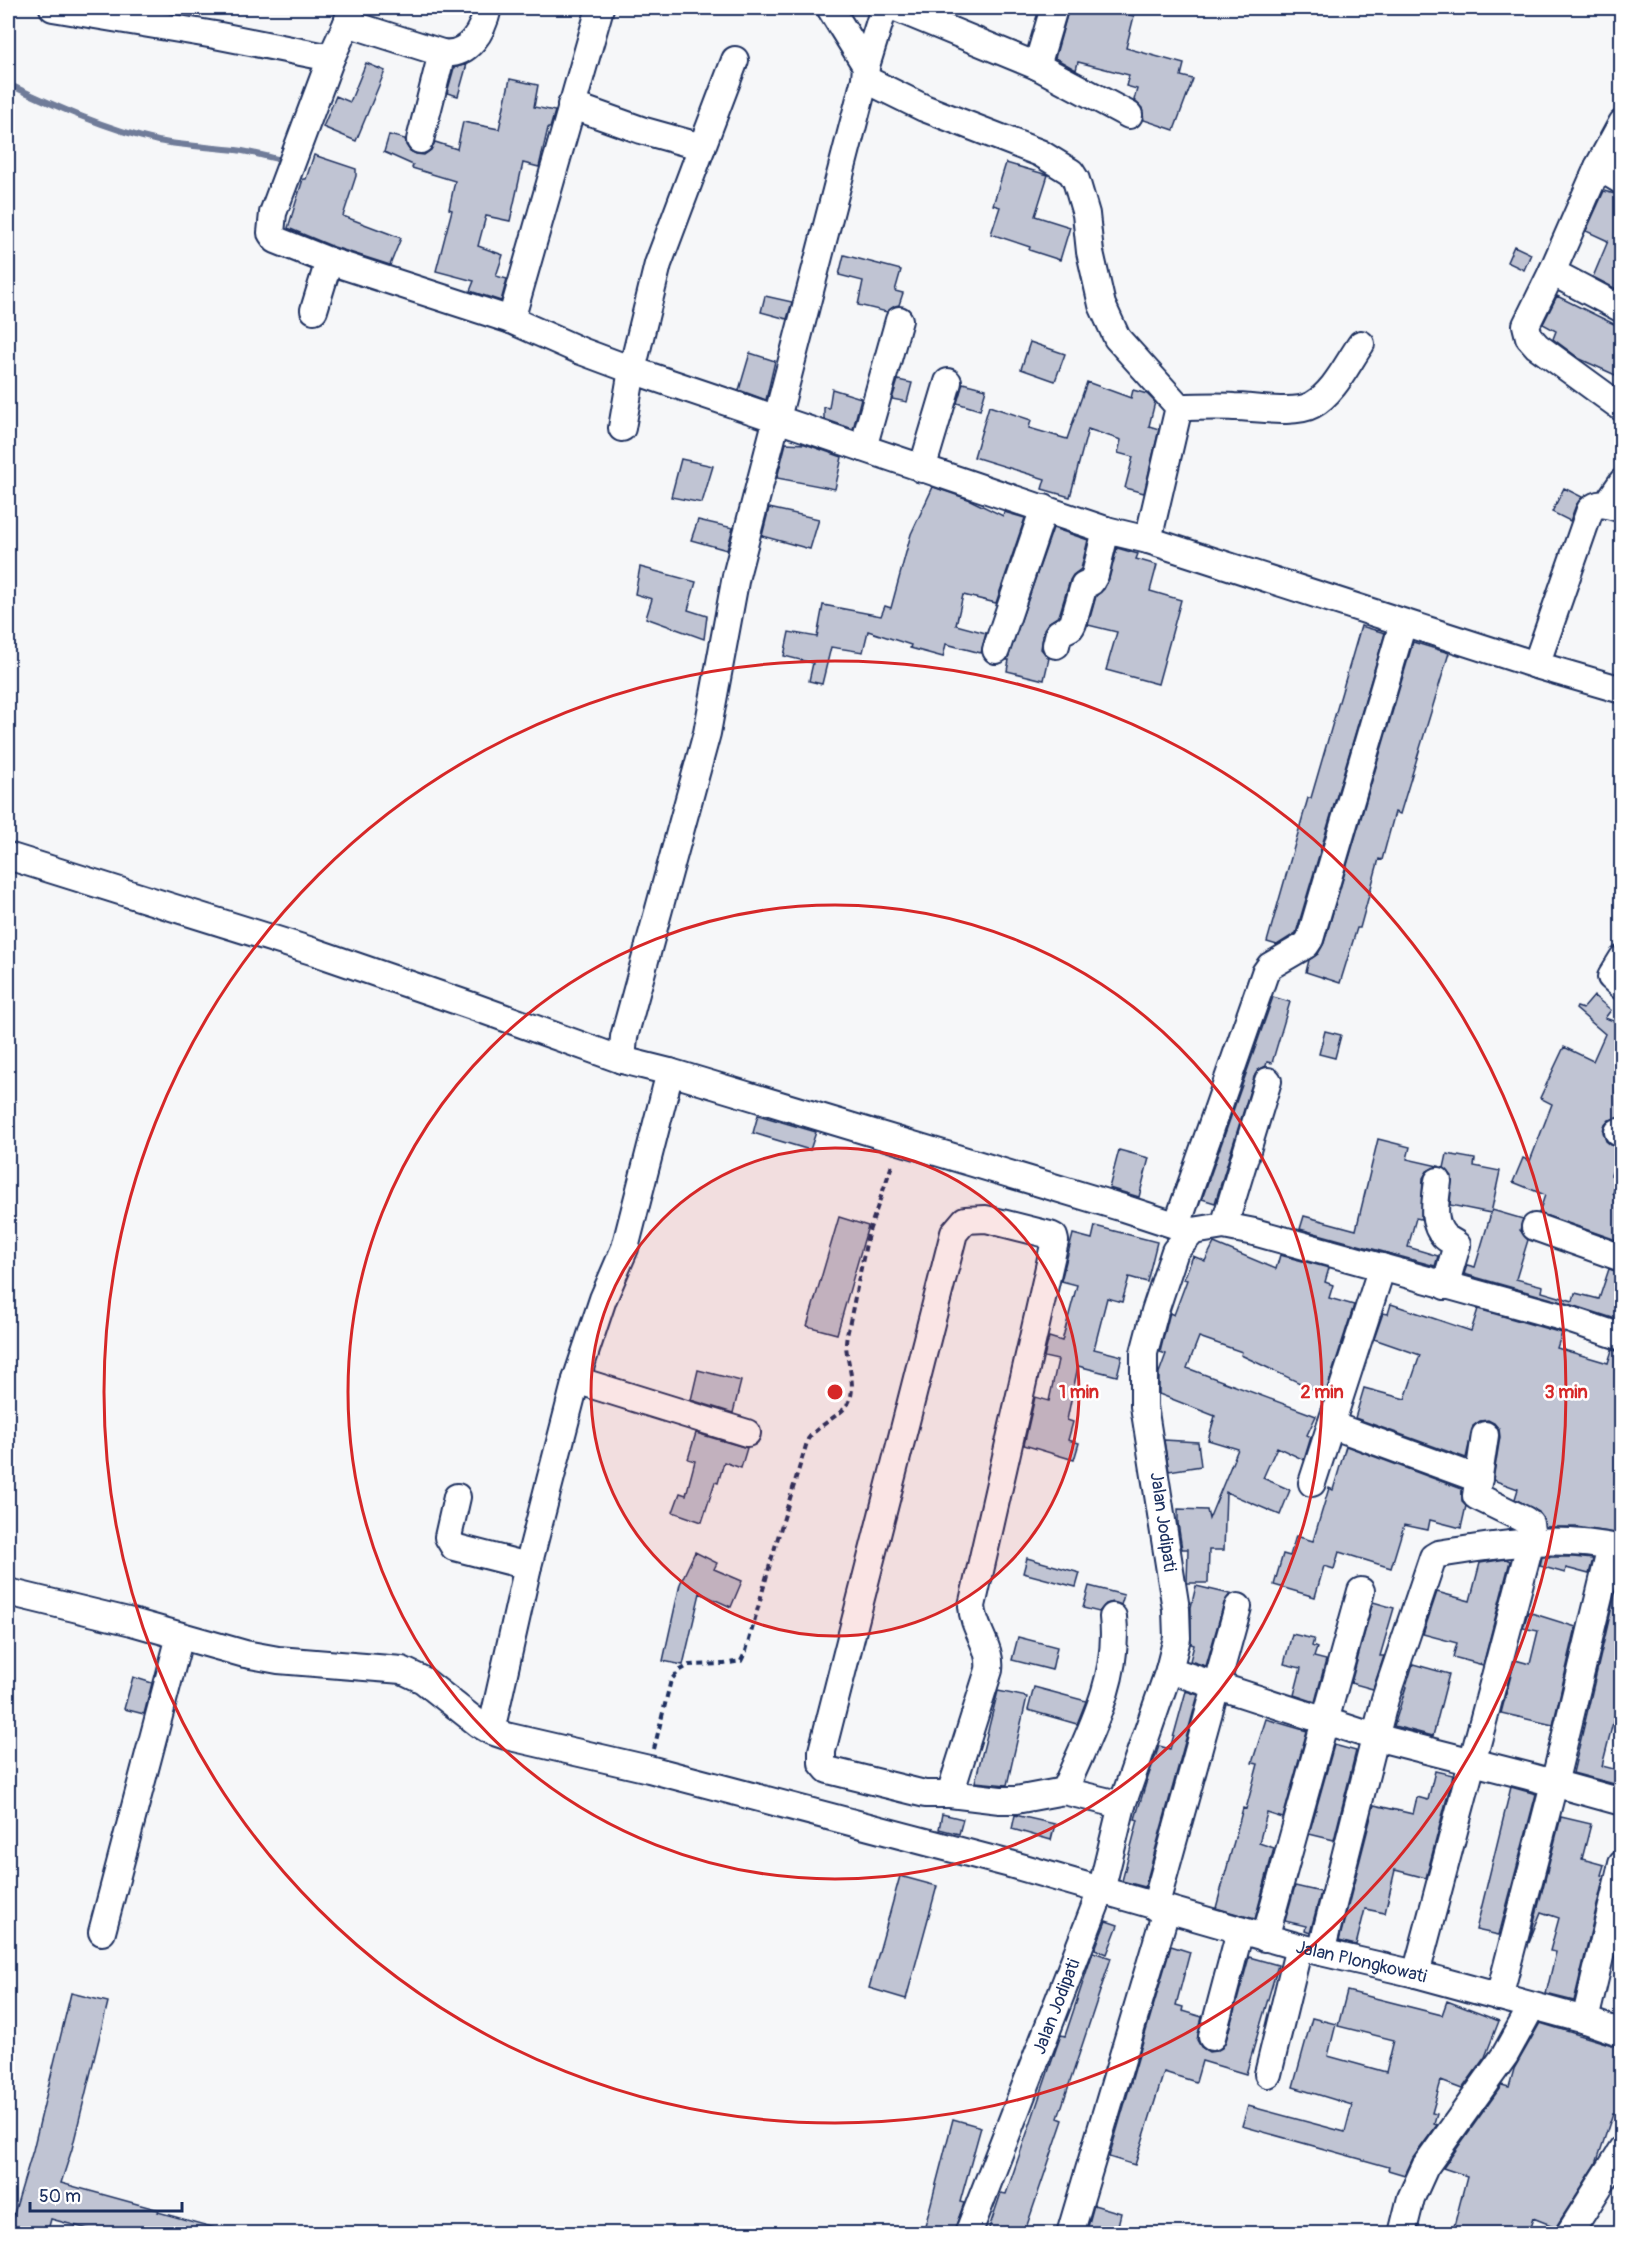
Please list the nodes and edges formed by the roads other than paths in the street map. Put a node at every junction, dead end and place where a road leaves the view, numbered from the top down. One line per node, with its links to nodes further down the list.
1 (53, 8): 10 (street)
2 (488, 8): 9 (street)
3 (600, 8): 14 (street)
4 (830, 8): 13 (street)
5 (884, 8): 13 (street)
6 (897, 8): 12 (street)
7 (1054, 8): 12 (street)
8 (349, 15): 9 (street); 10 (street)
9 (442, 53): 17 (street)
10 (331, 58): 21 (street)
11 (735, 60): 18 (street)
12 (1036, 66): 15 (street)
13 (865, 72): 30 (street); 32 (street)
14 (571, 105): 18 (street); 25 (street)
15 (1129, 115)
16 (1622, 123): 19 (street)
17 (420, 140)
18 (702, 147): 28 (street)
19 (1598, 167): 20 (street); 22 (street)
20 (1622, 181)
21 (329, 261): 24 (street); 25 (street)
22 (1552, 272): 23 (street); 31 (street)
23 (1622, 309)
24 (314, 310)
25 (511, 320): 28 (street)
26 (899, 320): 34 (street)
27 (1361, 344): 30 (street)
28 (632, 370): 32 (street); 33 (street)
29 (948, 381): 35 (street)
30 (1179, 407): 40 (street)
31 (1622, 408)
32 (778, 419): 34 (street); 49 (street)
33 (622, 428)
34 (864, 448): 35 (street)
35 (922, 469): 38 (street)
36 (1622, 482): 37 (street)
37 (1614, 507): 44 (street)
38 (1044, 508): 39 (street); 43 (street)
39 (1106, 530): 40 (street); 42 (street)
40 (1148, 540): 41 (street)
41 (1403, 622): 44 (street); 55 (street, Jalan Jodipati)
42 (1056, 645)
43 (996, 650)
44 (1536, 665): 45 (street)
45 (1622, 690)
46 (8, 856): 49 (street)
47 (1622, 959): 48 (street)
48 (1622, 987)
49 (622, 1060): 50 (street)
50 (670, 1072): 55 (street); 60 (street)
51 (1268, 1081): 53 (street)
52 (1438, 1181): 58 (street)
53 (1224, 1226): 55 (street); 57 (street)
54 (1535, 1227): 56 (street)
55 (1185, 1228): 75 (street, Jalan Jodipati)
56 (1622, 1258)
57 (1382, 1267): 58 (street); 61 (street)
58 (1445, 1286): 59 (street)
59 (1622, 1337)
60 (576, 1380): 62 (street); 69 (street)
61 (1331, 1425): 64 (street); 65 (street)
62 (747, 1433)
63 (1485, 1435): 64 (street)
64 (1479, 1479): 67 (street)
65 (1312, 1483)
66 (457, 1497): 69 (street)
67 (1532, 1536): 68 (street); 79 (street); 80 (street)
68 (1616, 1548): 81 (street)
69 (528, 1566): 78 (street)
70 (1361, 1591): 77 (street)
71 (8, 1592): 74 (street)
72 (1238, 1607): 76 (street)
73 (1113, 1617): 82 (street)
74 (180, 1636): 78 (street); 90 (street)
75 (1169, 1670): 76 (street); 85 (street, Jalan Jodipati)
76 (1216, 1685): 77 (street); 88 (street)
77 (1324, 1722): 79 (street); 91 (street)
78 (491, 1731): 87 (street, Jalan Plongkowati)
79 (1375, 1737): 80 (street); 92 (street)
80 (1471, 1762): 81 (street); 93 (street)
81 (1554, 1784): 84 (street); 94 (street)
82 (1064, 1791): 83 (street); 85 (street)
83 (950, 1794): 83 (street)
84 (1622, 1802)
85 (1122, 1805): 87 (street, Jalan Jodipati)
86 (1622, 1864): 96 (street)
87 (1101, 1891): 88 (street, Jalan Plongkowati); 101 (street, Jalan Jodipati)
88 (1161, 1909): 89 (street, Jalan Plongkowati); 102 (street)
89 (1240, 1931): 91 (street, Jalan Plongkowati); 98 (street)
90 (102, 1932)
91 (1265, 1938): 92 (street, Jalan Plongkowati)
92 (1310, 1950): 93 (street, Jalan Plongkowati); 99 (street)
93 (1416, 1974): 94 (street, Jalan Plongkowati)
94 (1499, 1997): 95 (street, Jalan Plongkowati)
95 (1532, 2006): 96 (street, Jalan Plongkowati); 103 (street)
96 (1585, 2020): 97 (street, Jalan Plongkowati)
97 (1622, 2033)
98 (1212, 2037)
99 (1268, 2074)
100 (1622, 2150): 104 (street)
101 (968, 2234)
102 (1070, 2234)
103 (1402, 2234)
104 (1569, 2234)

